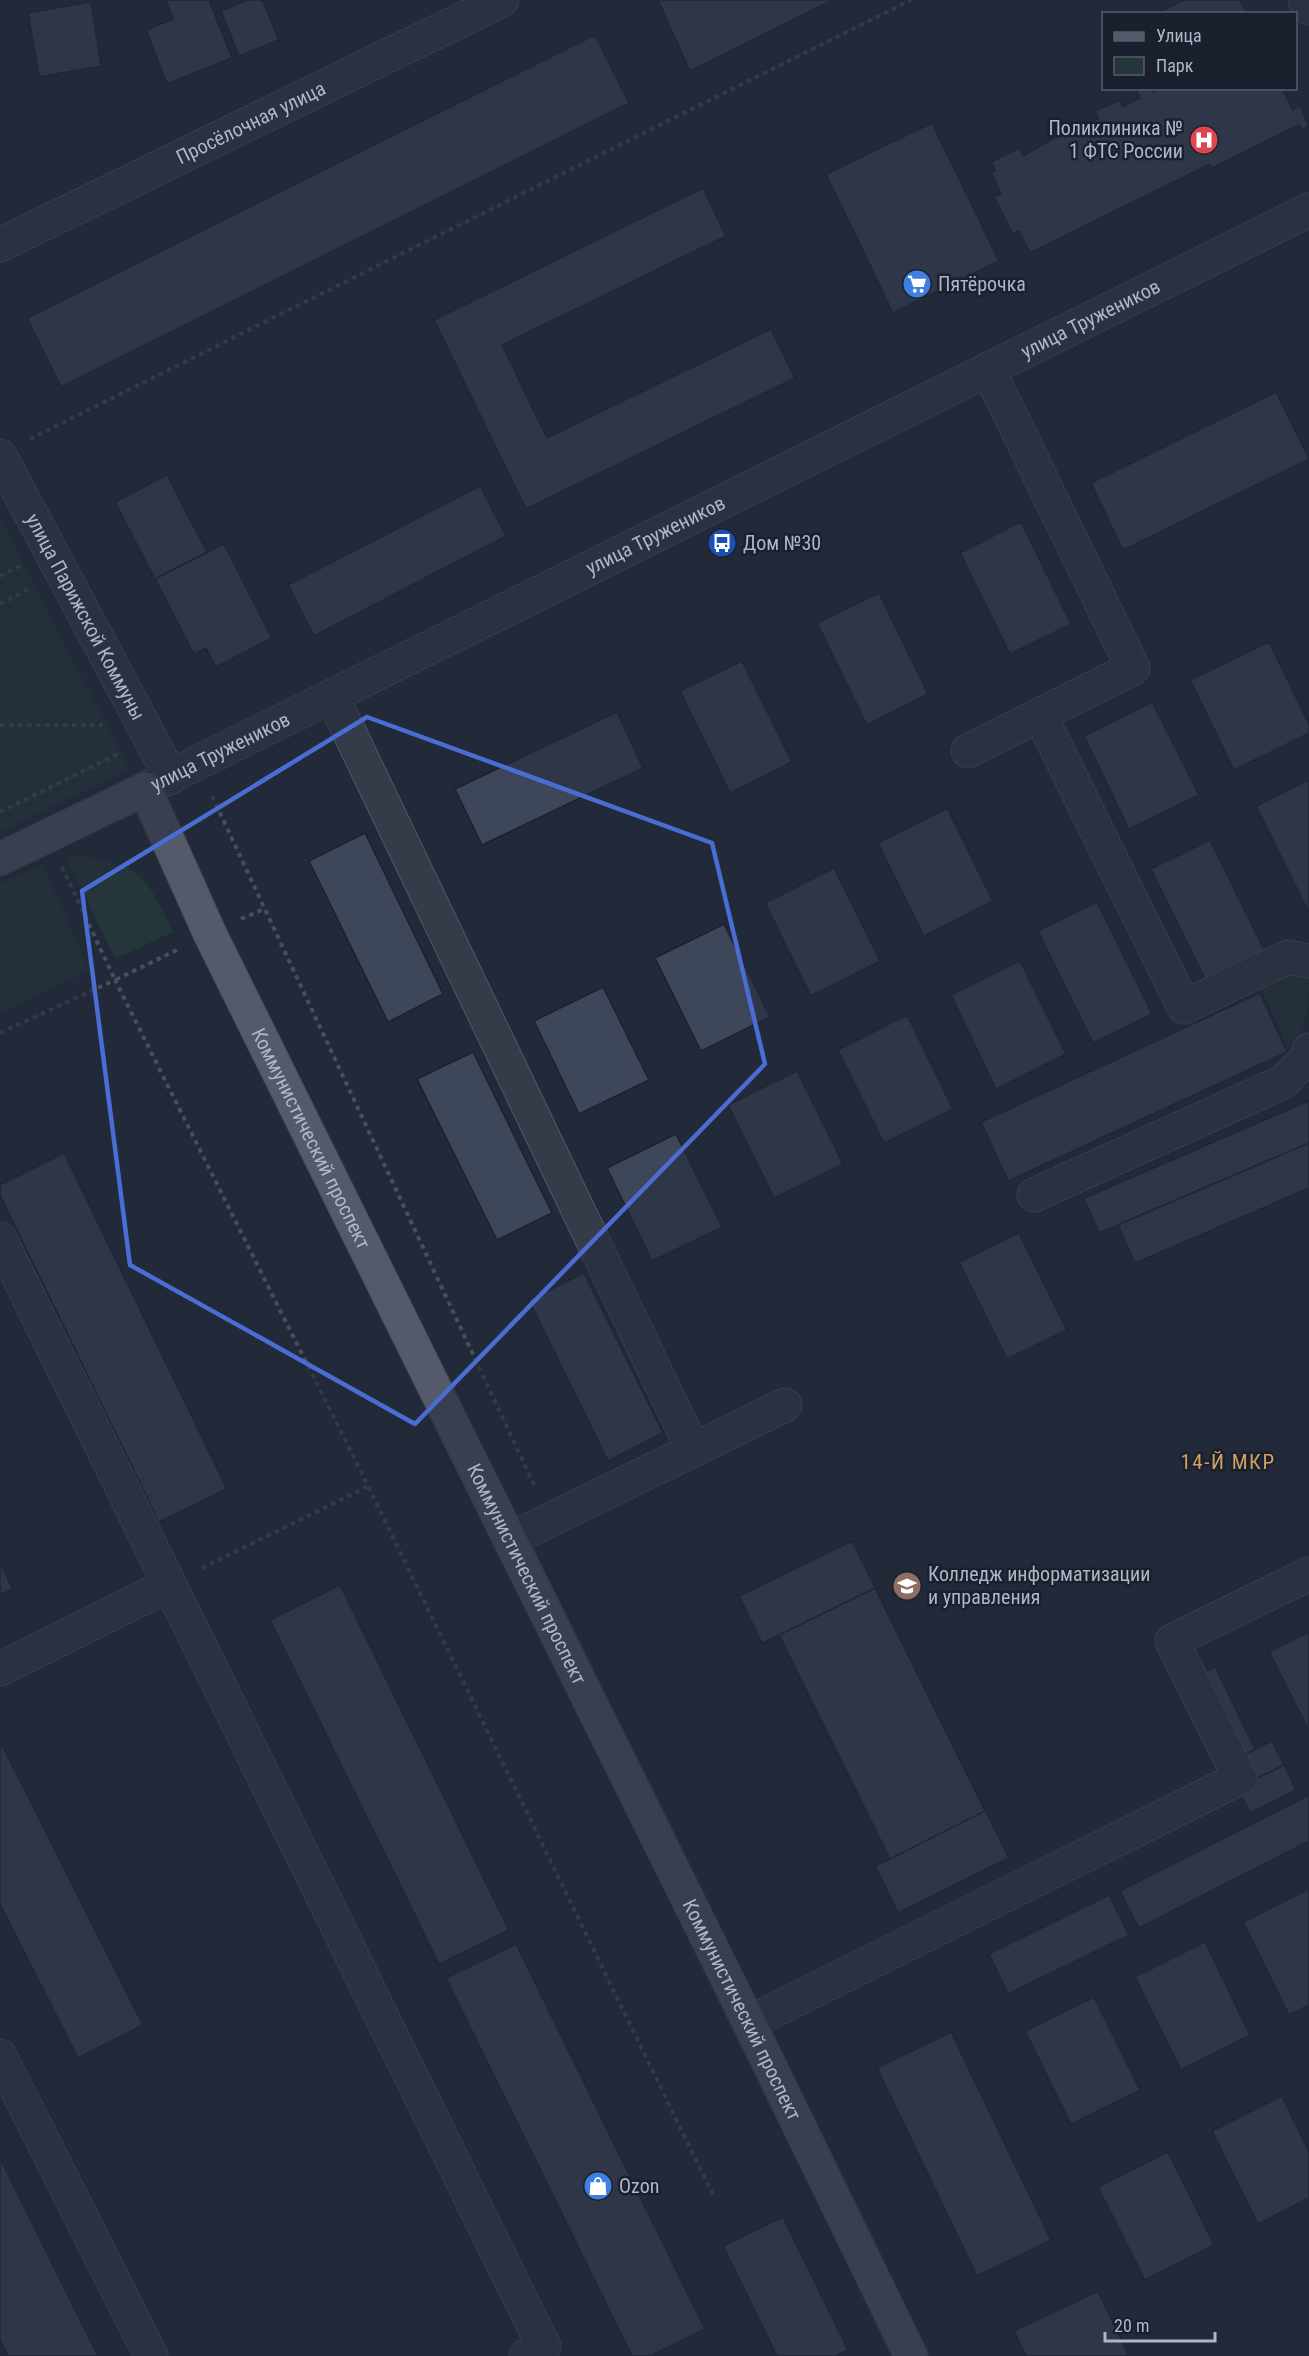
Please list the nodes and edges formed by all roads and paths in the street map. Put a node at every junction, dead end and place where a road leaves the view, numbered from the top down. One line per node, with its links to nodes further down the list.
1 (502, 0): 6 (street, Просёлочная улица)
2 (911, 0): 8 (path)
3 (1305, 0): 4 (street)
4 (1309, 8)
5 (1309, 210): 7 (street, улица Тружеников)
6 (0, 244)
7 (988, 369): 9 (street, улица Тружеников); 10 (street)
8 (11, 450): 12 (street, улица Парижской Коммуны)
9 (332, 696): 14 (street, улица Тружеников); 25 (street)
10 (1040, 715): 13 (street); 18 (street)
11 (0, 725): 12 (path)
12 (137, 731): 14 (street, улица Парижской Коммуны); 15 (path)
13 (968, 751)
14 (171, 777): 16 (main road, улица Тружеников); 27 (path); 28 (main road, Коммунистический проспект)
15 (0, 812)
16 (47, 837): 17 (main road, улица Тружеников); 19 (path)
17 (0, 859)
18 (1309, 961)
19 (115, 980): 20 (path); 26 (path)
20 (0, 1033)
21 (1308, 1057): 22 (street)
22 (1034, 1195)
23 (0, 1239): 30 (street)
24 (785, 1405): 25 (street)
25 (693, 1450): 27 (street)
26 (368, 1486): 30 (path); 34 (path)
27 (551, 1520): 28 (street)
28 (509, 1540): 32 (main road, Коммунистический проспект)
29 (1309, 1574): 32 (street)
30 (169, 1585): 31 (street); 36 (street)
31 (0, 1669)
32 (749, 2024): 37 (main road, Коммунистический проспект)
33 (0, 2056): 35 (street)
34 (714, 2197)
35 (151, 2356)
36 (526, 2356)
37 (911, 2356)

